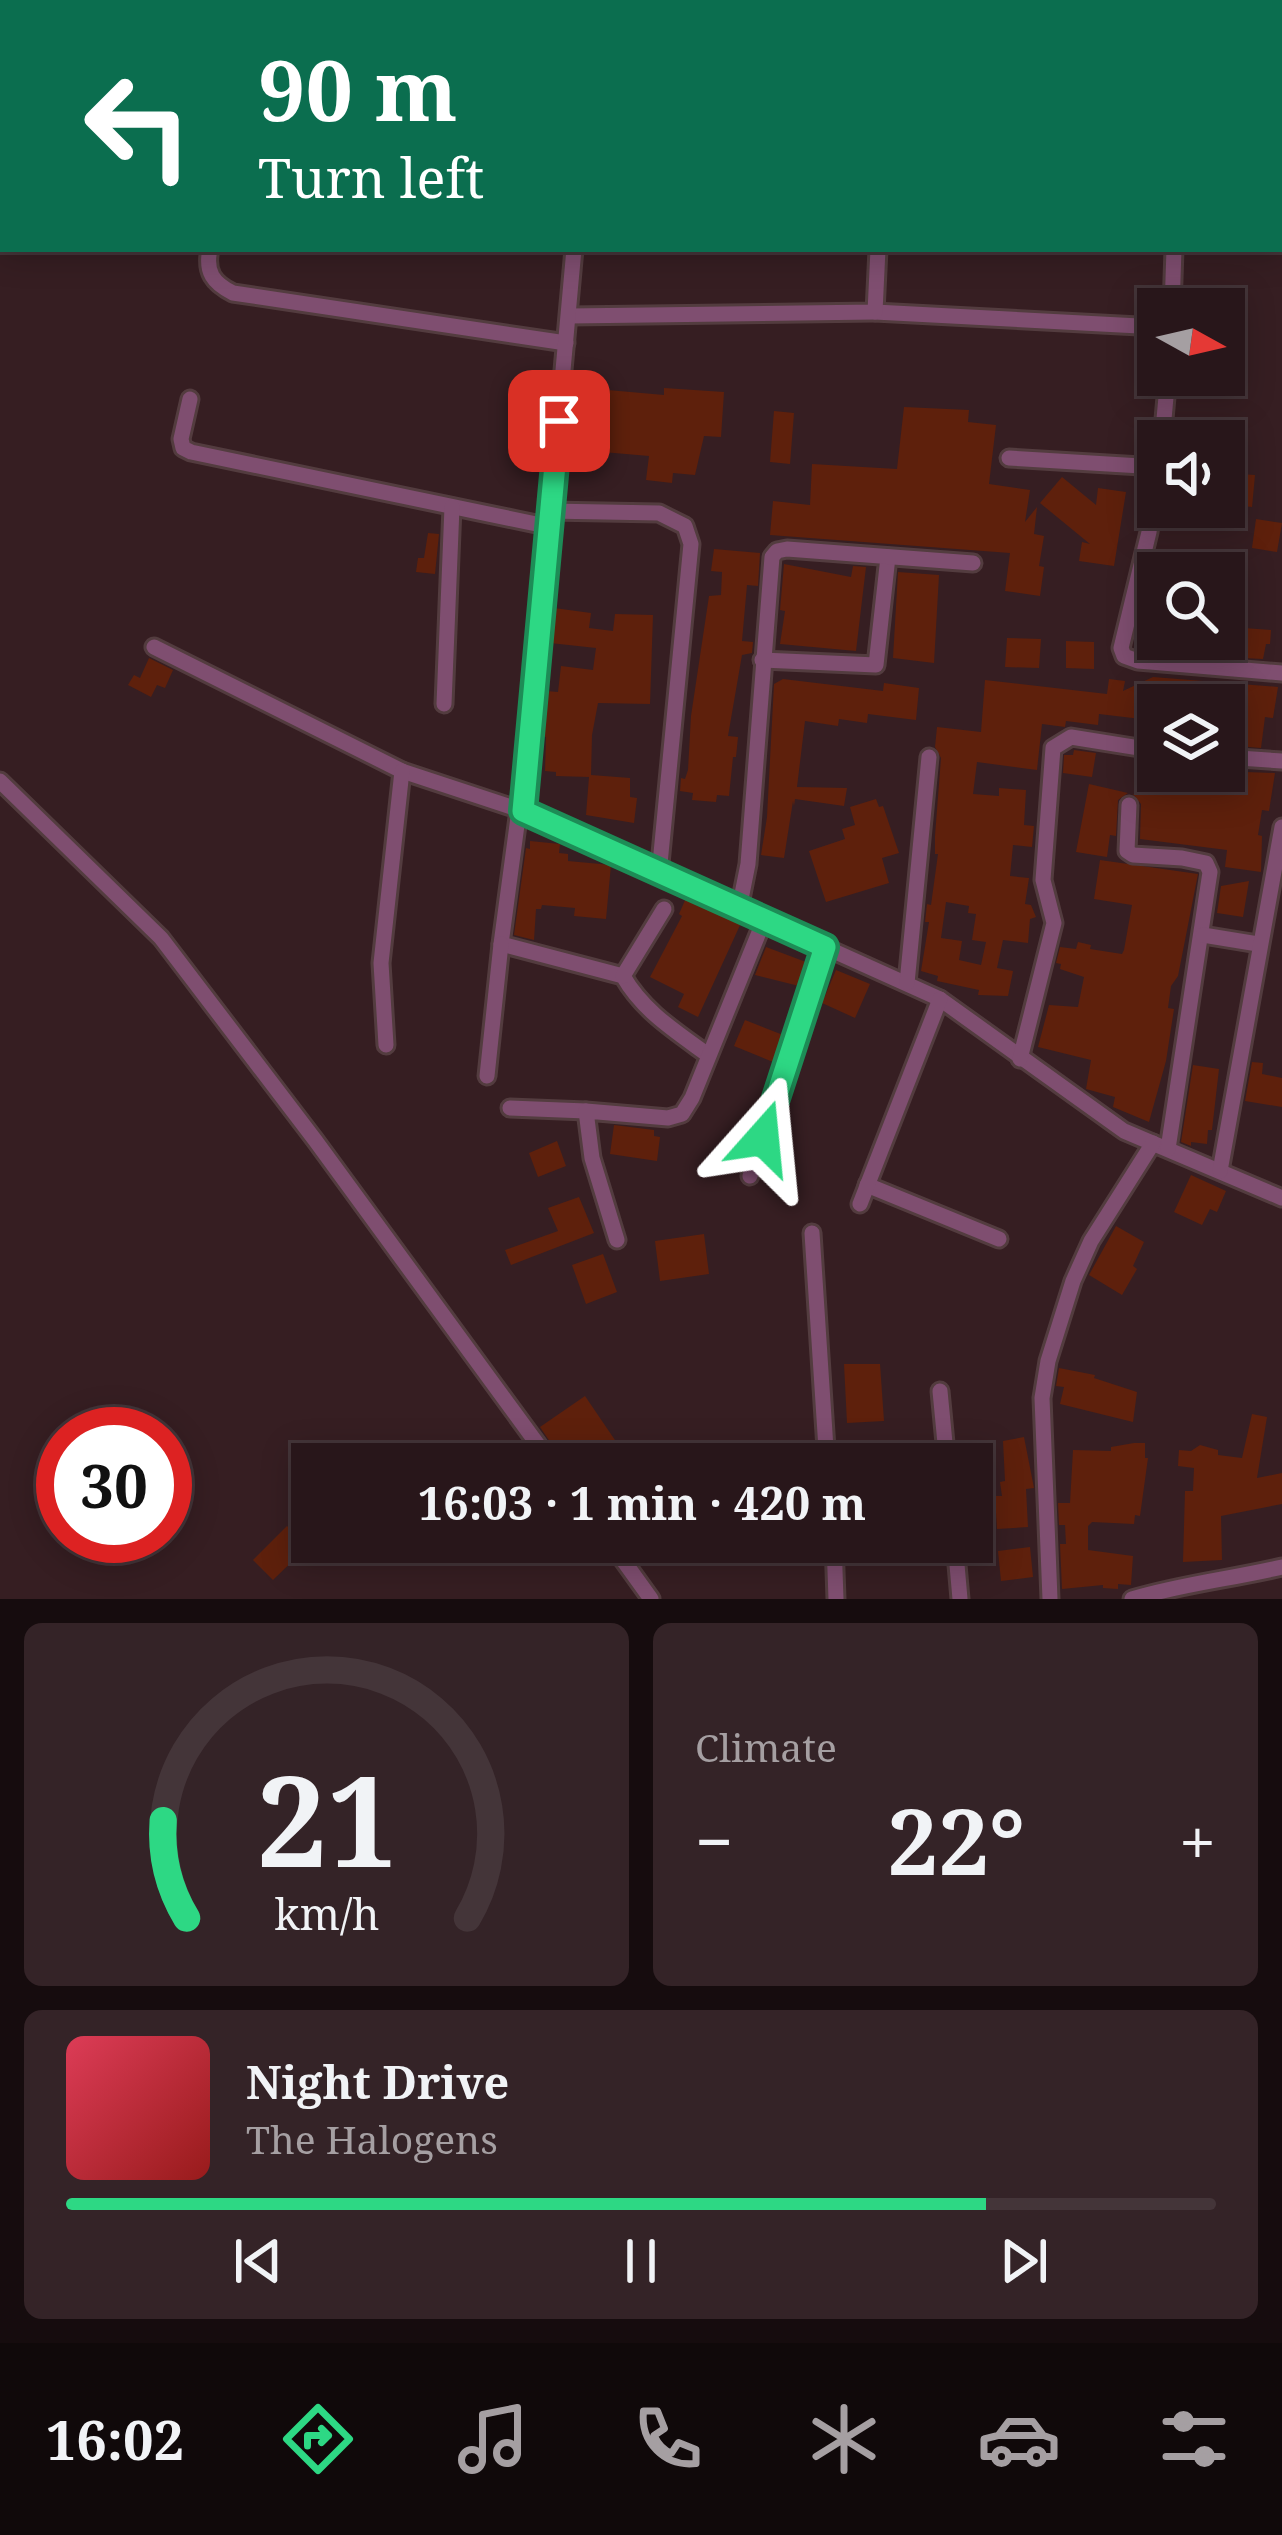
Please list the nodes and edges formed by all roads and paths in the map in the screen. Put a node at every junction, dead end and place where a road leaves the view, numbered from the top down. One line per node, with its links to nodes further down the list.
1 (210, 252): 9 (street)
2 (574, 252): 7 (street)
3 (878, 252): 6 (street)
4 (1174, 252): 5 (street)
5 (1173, 288)
6 (875, 312): 7 (street); 8 (street)
7 (569, 316): 9 (street)
8 (1137, 326)
9 (566, 343): 14 (street)
10 (190, 399): 13 (street)
11 (1009, 458): 12 (street)
12 (1137, 466)
13 (452, 507): 14 (street); 21 (street)
14 (548, 518): 29 (street); 31 (street)
15 (1150, 528): 20 (street)
16 (888, 557): 17 (street); 19 (street); 19 (street)
17 (973, 563)
18 (154, 647): 26 (street)
19 (762, 660): 33 (street)
20 (1282, 673)
21 (444, 704)
22 (1137, 748): 46 (street)
23 (929, 757): 42 (street)
24 (1245, 758): 25 (street)
25 (1282, 761)
26 (402, 771): 29 (street); 44 (street)
27 (0, 781): 60 (street)
28 (1129, 805): 37 (street)
29 (521, 811): 31 (street); 38 (street)
30 (1282, 827): 35 (street)
31 (659, 874): 33 (street)
32 (664, 909): 41 (street)
33 (739, 909): 34 (street)
34 (764, 920): 40 (street); 45 (street)
35 (1262, 923): 36 (street); 39 (street)
36 (1282, 926)
37 (1203, 935): 39 (street); 50 (street)
38 (501, 944): 41 (street); 47 (street)
39 (1258, 944): 51 (street)
40 (825, 947): 42 (street); 52 (street)
41 (623, 976): 45 (street)
42 (907, 983): 43 (street)
43 (940, 999): 46 (street); 53 (street)
44 (386, 1046)
45 (707, 1055): 49 (street)
46 (1020, 1059): 50 (street)
47 (487, 1076)
48 (510, 1108): 49 (street)
49 (586, 1111): 58 (street)
50 (1160, 1146): 51 (street); 71 (street)
51 (1220, 1171): 54 (street)
52 (750, 1176)
53 (867, 1184): 55 (street); 57 (street)
54 (1282, 1198)
55 (860, 1204)
56 (812, 1233): 61 (street)
57 (999, 1238)
58 (617, 1240)
59 (940, 1391): 62 (street)
60 (537, 1443)
61 (826, 1443)
62 (945, 1443)
63 (625, 1563): 68 (street)
64 (835, 1563): 69 (street)
65 (957, 1563): 70 (street)
66 (1282, 1567): 67 (street)
67 (1212, 1580): 72 (street); 73 (street)
68 (651, 1599)
69 (836, 1599)
70 (960, 1599)
71 (1050, 1599)
72 (1132, 1599)
73 (1226, 1599)

